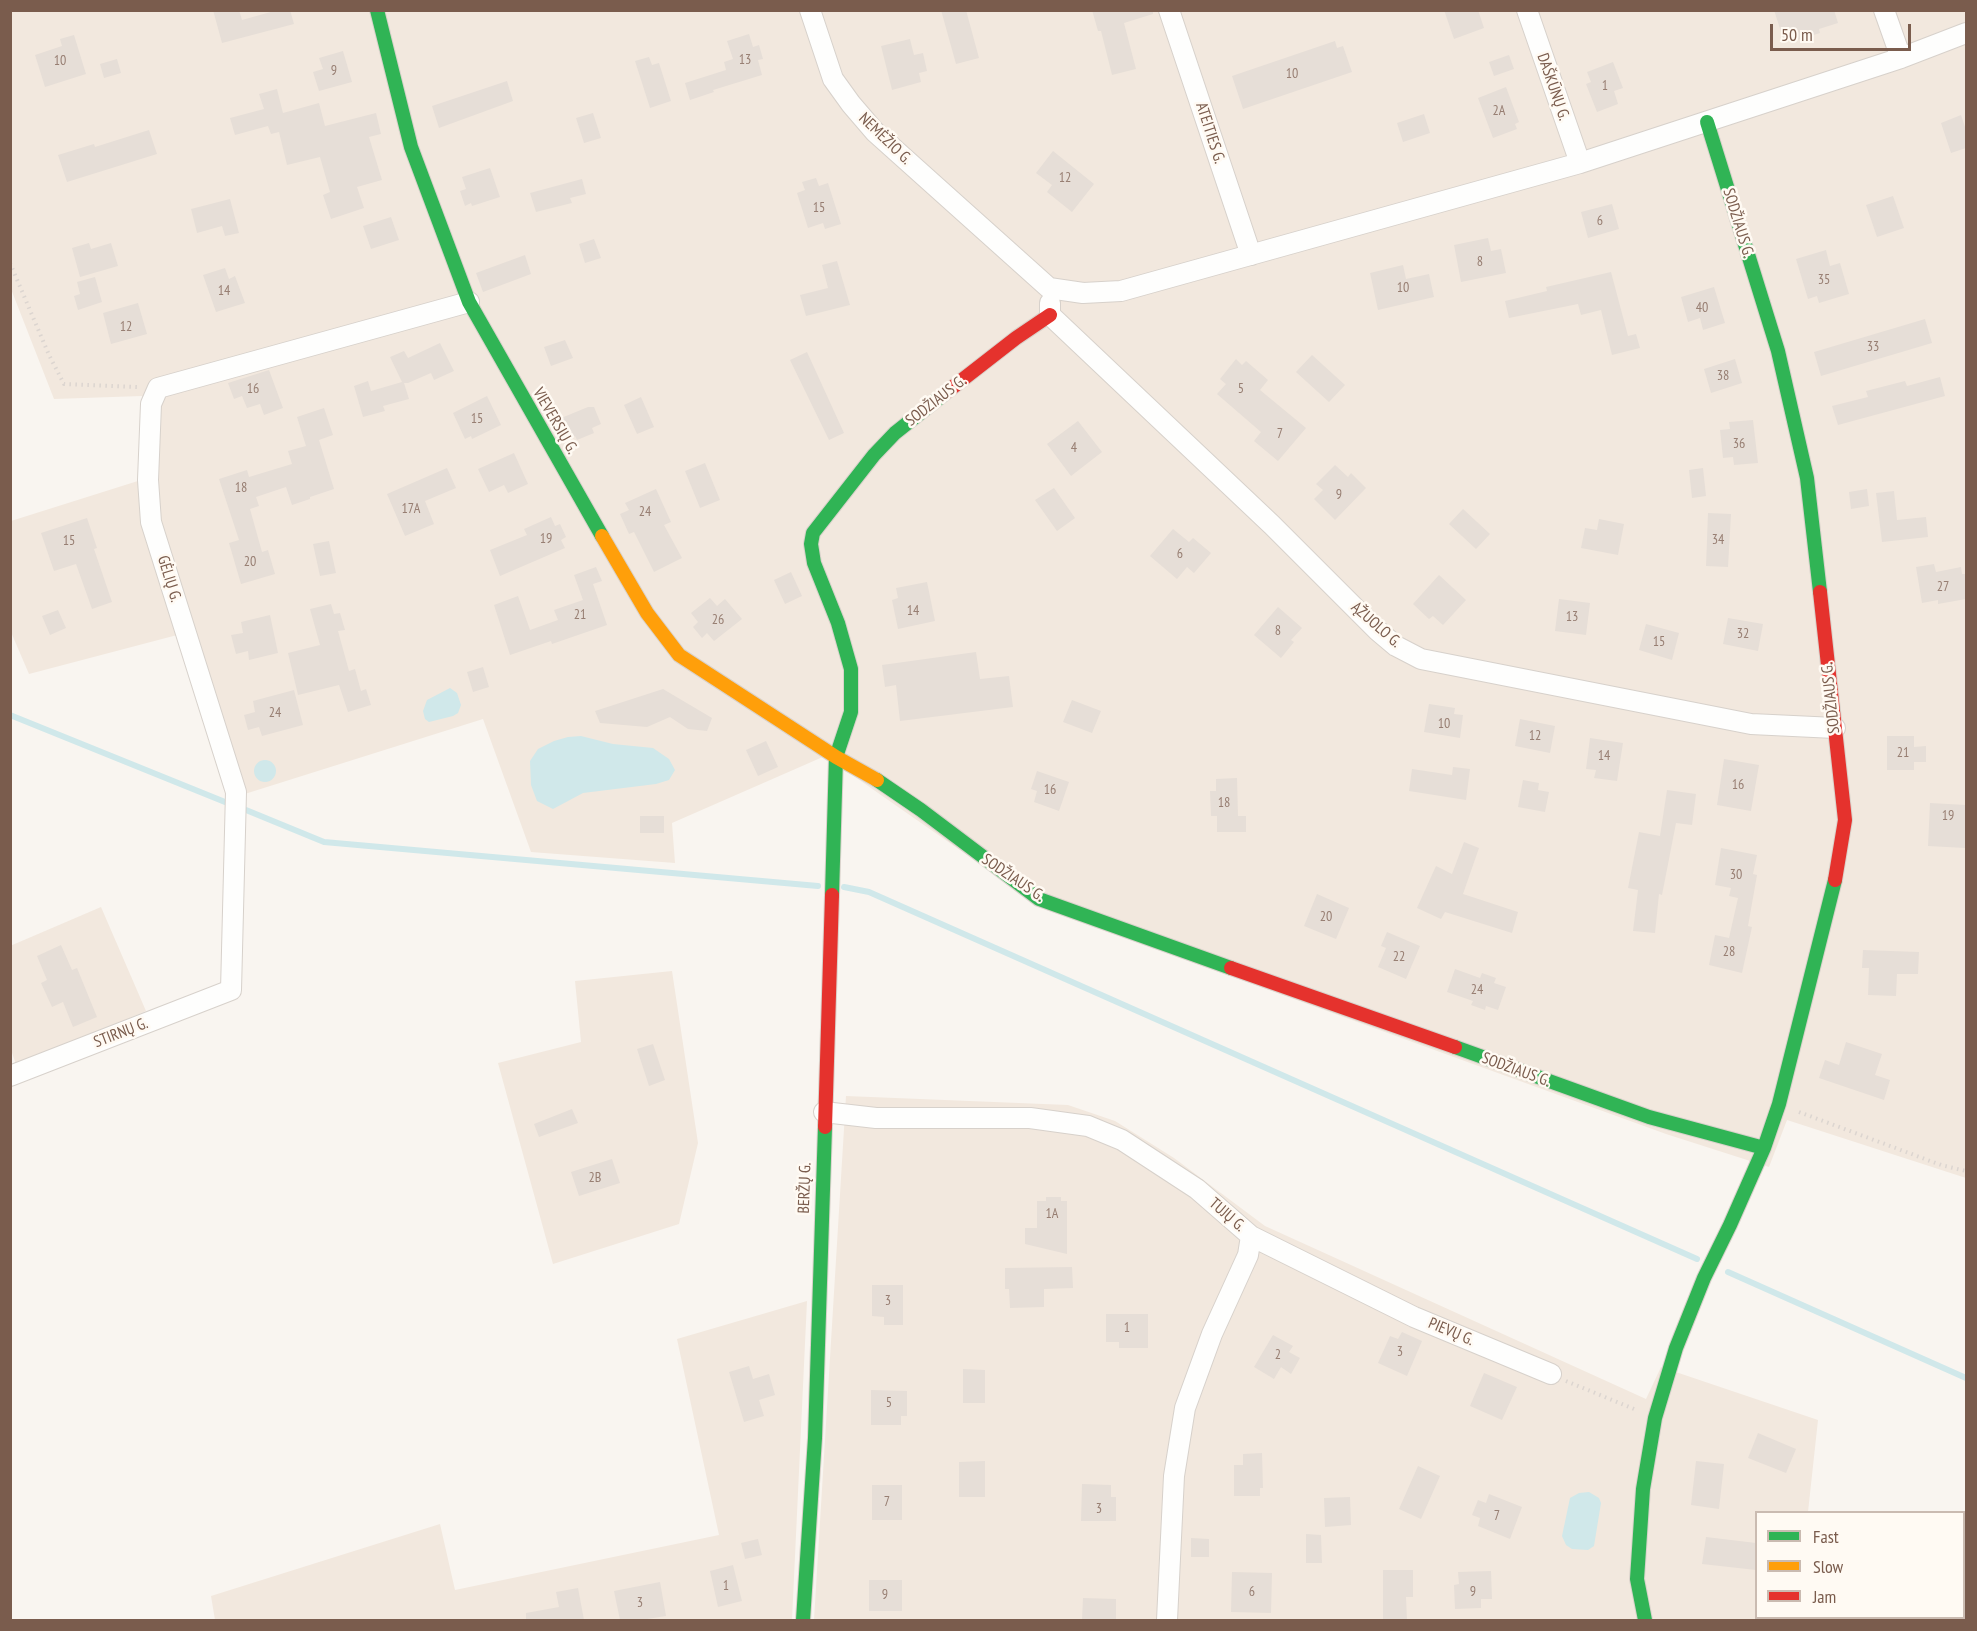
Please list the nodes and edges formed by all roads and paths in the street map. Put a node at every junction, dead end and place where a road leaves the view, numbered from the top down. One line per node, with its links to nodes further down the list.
1 (377, 10): 13 (street, VIEVERSIŲ G.)
2 (810, 10): 12 (street, NEMĖŽIO G.)
3 (1169, 10): 10 (street, ATEITIES G.)
4 (1527, 10): 9 (street, DAŠKŪNŲ G.)
5 (1884, 10): 7 (street)
6 (1966, 33): 7 (street)
7 (1900, 58): 8 (street)
8 (1707, 122): 9 (street); 16 (street, SODŽIAUS G.)
9 (1580, 163): 10 (street)
10 (1251, 255): 12 (street)
11 (10, 263): 15 (path)
12 (1049, 288): 14 (street)
13 (469, 302): 15 (street); 17 (street, VIEVERSIŲ G.)
14 (1050, 315): 16 (street, ĄŽUOLO G.); 17 (street, SODŽIAUS G.)
15 (158, 388): 18 (street, GĖLIŲ G.)
16 (1835, 728): 20 (street, SODŽIAUS G.)
17 (836, 757): 21 (street, BERŽŲ G.); 22 (street, SODŽIAUS G.)
18 (231, 990): 19 (street, STIRNŲ G.)
19 (10, 1076)
20 (1779, 1104): 22 (street, SODŽIAUS G.); 23 (path)
21 (824, 1112): 24 (street, TUJŲ G.); 27 (street, BERŽŲ G.)
22 (1764, 1148): 26 (street)
23 (1966, 1171)
24 (1251, 1236): 25 (street, PIEVŲ G.); 28 (street, TUJŲ G.)
25 (1551, 1374): 26 (path)
26 (1655, 1418): 29 (street)
27 (803, 1620)
28 (1167, 1620)
29 (1645, 1620)

